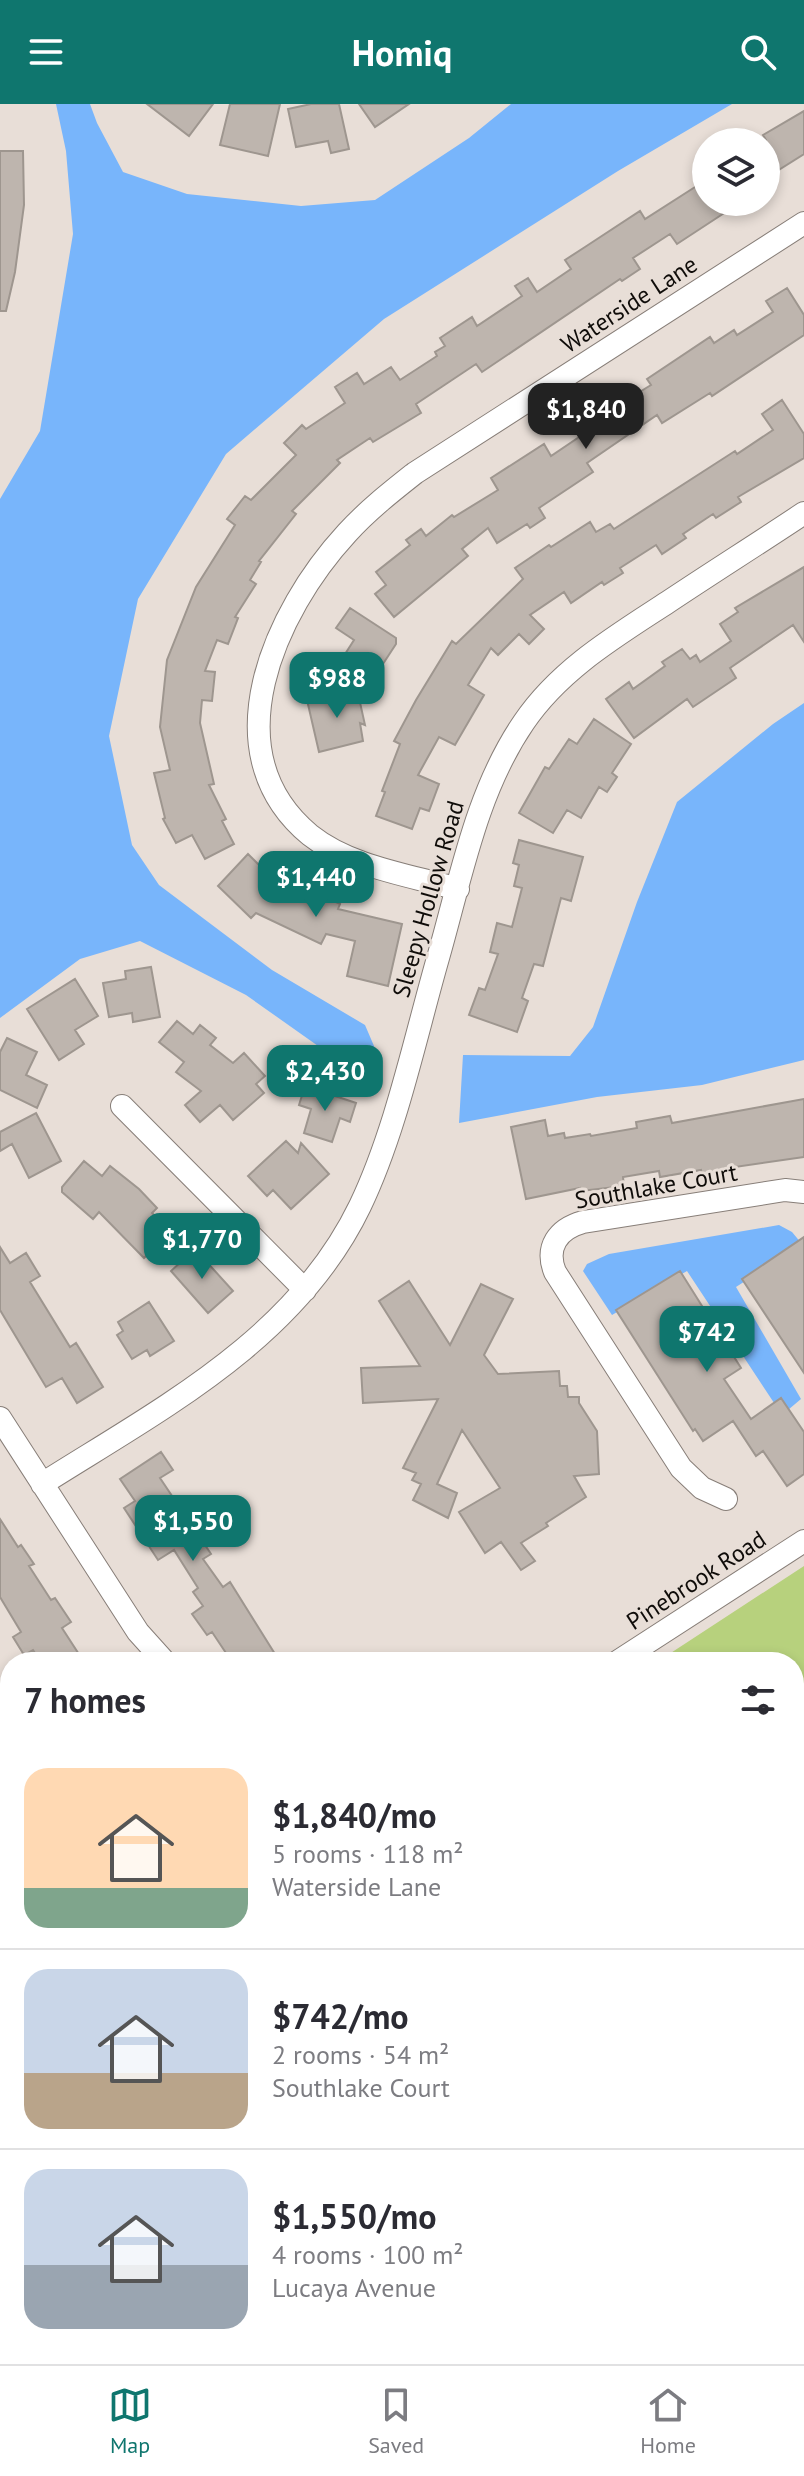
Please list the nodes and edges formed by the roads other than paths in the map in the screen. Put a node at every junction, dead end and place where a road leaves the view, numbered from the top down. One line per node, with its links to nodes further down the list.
1 (804, 223): 3 (street, Waterside Lane)
2 (804, 513): 3 (street, Sleepy Hollow Road)
3 (458, 889): 6 (street, Sleepy Hollow Road)
4 (122, 1106): 6 (street)
5 (804, 1192): 9 (street, Southlake Court)
6 (305, 1290): 8 (street, Sleepy Hollow Road)
7 (0, 1418): 8 (street)
8 (42, 1484): 11 (street)
9 (726, 1499)
10 (804, 1541): 14 (street, Pinebrook Road)
11 (138, 1632): 12 (street); 13 (street)
12 (147, 1652)
13 (156, 1652)
14 (632, 1652)

